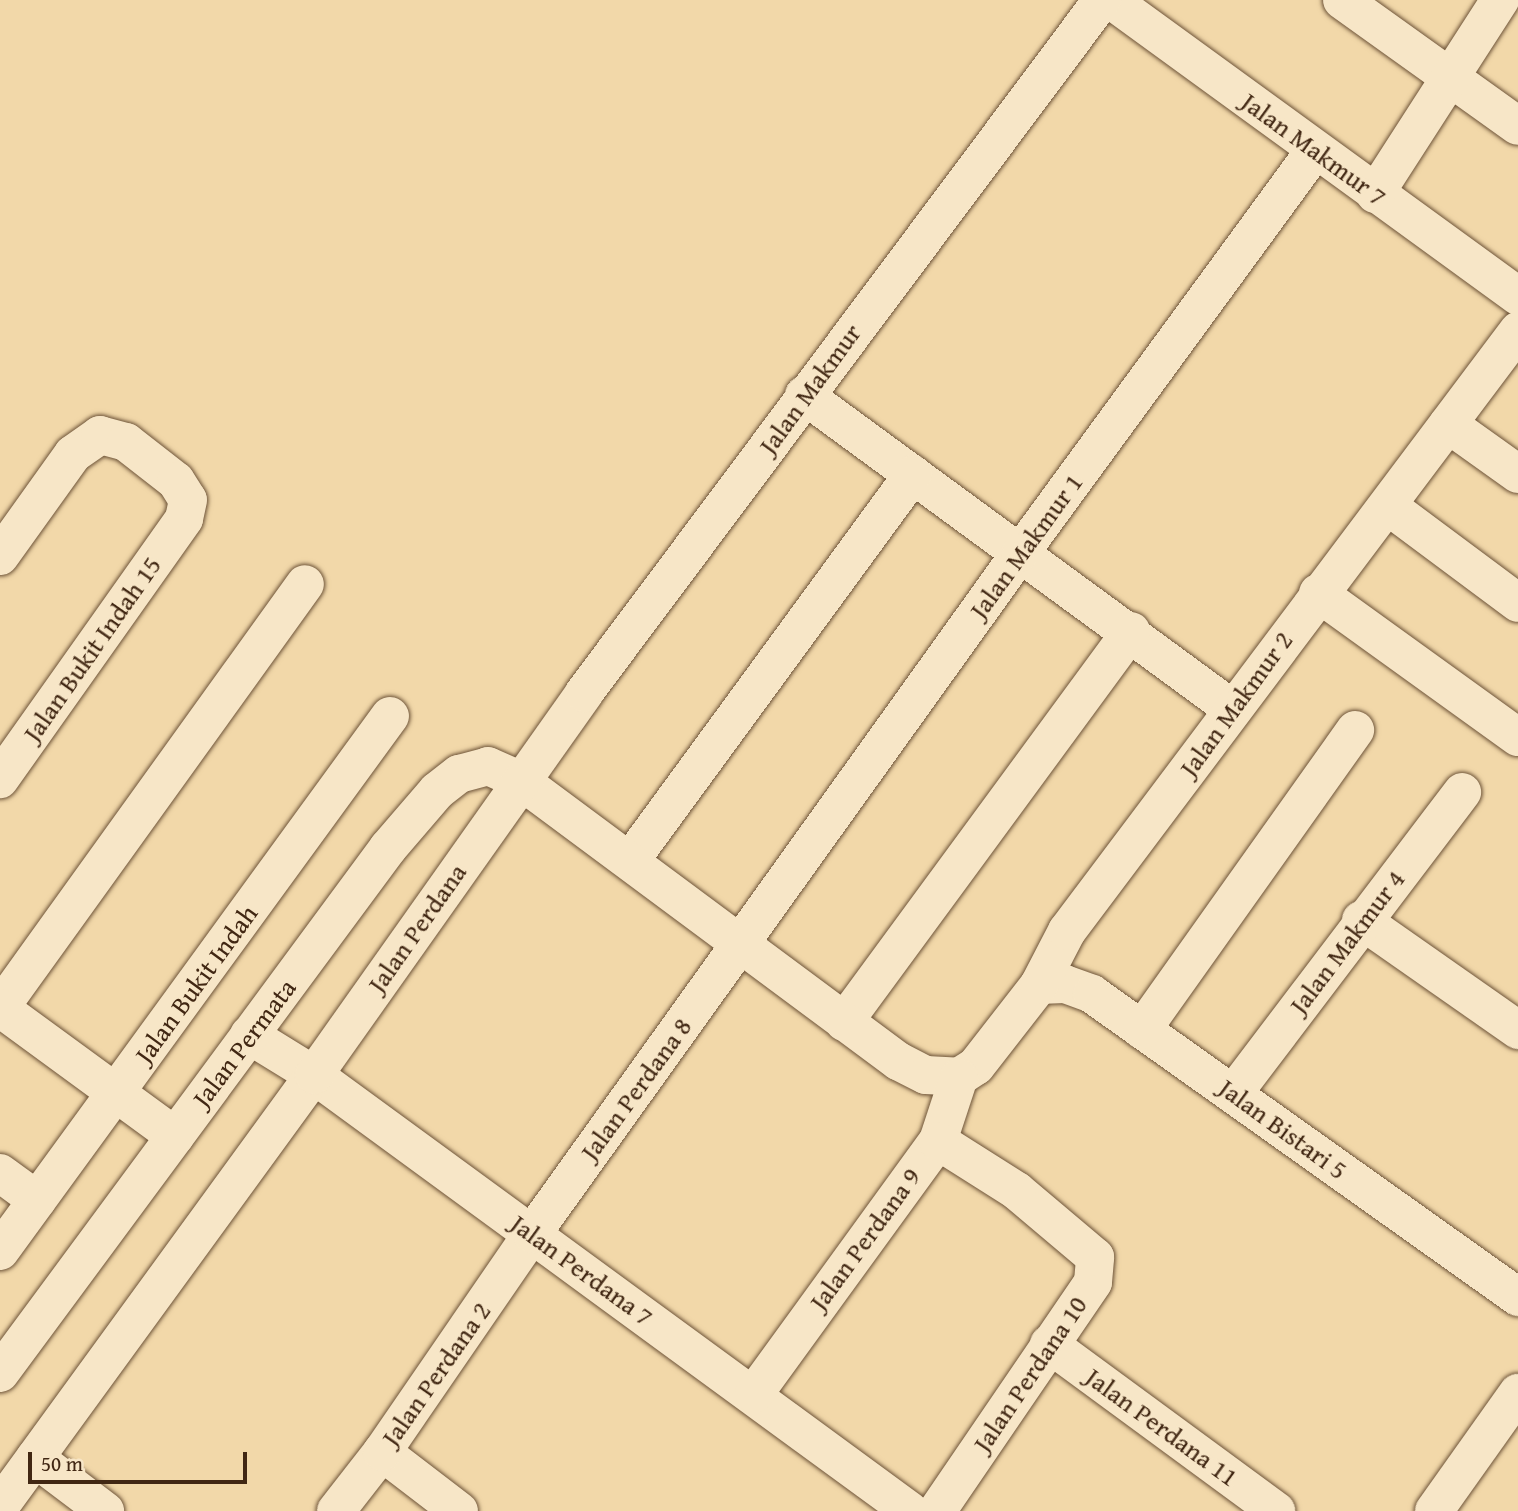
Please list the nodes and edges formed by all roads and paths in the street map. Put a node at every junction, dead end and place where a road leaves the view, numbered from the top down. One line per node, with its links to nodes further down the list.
1 (1102, 0): 11 (street, Jalan Makmur)
2 (1111, 0): 7 (street, Jalan Makmur 7)
3 (1342, 0): 5 (street)
4 (1500, 0): 5 (street)
5 (1448, 76): 6 (street); 8 (street)
6 (1518, 126)
7 (1315, 151): 8 (street, Jalan Makmur 7); 16 (street, Jalan Makmur 1)
8 (1375, 194): 9 (street, Jalan Makmur 7)
9 (1518, 296)
10 (1518, 331): 12 (street, Jalan Makmur 2)
11 (804, 395): 13 (street); 27 (street, Jalan Makmur)
12 (1448, 424): 14 (street); 15 (street, Jalan Makmur 2)
13 (914, 474): 16 (street); 29 (street)
14 (1518, 474)
15 (1388, 506): 19 (street, Jalan Makmur 2); 20 (street)
16 (1021, 552): 21 (street); 31 (street, Jalan Makmur 1)
17 (0, 556): 26 (street, Jalan Bukit Indah 15)
18 (304, 584): 33 (street)
19 (1318, 593): 22 (street, Jalan Makmur 2); 25 (street)
20 (1518, 603)
21 (1131, 631): 22 (street); 34 (street)
22 (1231, 708): 32 (street, Jalan Makmur 2)
23 (390, 716): 40 (street, Jalan Bukit Indah)
24 (1355, 730): 35 (street)
25 (1518, 737)
26 (0, 779)
27 (521, 780): 29 (street); 37 (street, Jalan Permata); 38 (street, Jalan Perdana)
28 (1462, 792): 30 (street, Jalan Makmur 4)
29 (630, 861): 31 (street)
30 (1362, 920): 36 (street); 41 (street, Jalan Makmur 4)
31 (741, 943): 34 (street); 46 (street, Jalan Perdana 8)
32 (1039, 985): 35 (street, Jalan Bistari 5); 39 (street, Jalan Makmur 2)
33 (0, 1008): 40 (street)
34 (844, 1022): 39 (street)
35 (1142, 1030): 41 (street, Jalan Bistari 5)
36 (1518, 1030)
37 (249, 1035): 38 (street, Jalan Perdana 7); 42 (street, Jalan Permata)
38 (314, 1075): 46 (street, Jalan Perdana 7); 55 (street, Jalan Perdana)
39 (959, 1077): 43 (street, Jalan Perdana 9)
40 (116, 1093): 42 (street); 45 (street, Jalan Bukit Indah)
41 (1233, 1094): 48 (street, Jalan Bistari 5)
42 (175, 1136): 50 (street, Jalan Permata)
43 (938, 1141): 49 (street, Jalan Perdana 10); 52 (street, Jalan Perdana 9)
44 (0, 1173): 45 (street)
45 (37, 1200): 47 (street, Jalan Bukit Indah)
46 (532, 1234): 52 (street, Jalan Perdana 7); 54 (street, Jalan Perdana 2)
47 (0, 1251)
48 (1518, 1297)
49 (1049, 1344): 57 (street, Jalan Perdana 10); 61 (street, Jalan Perdana 11)
50 (4, 1361)
51 (1518, 1393): 53 (street)
52 (754, 1394): 57 (street, Jalan Perdana 7)
53 (1505, 1435): 62 (street)
54 (382, 1452): 59 (street, Jalan Perdana 2); 60 (street)
55 (34, 1458): 56 (street, Jalan Perdana); 58 (street)
56 (0, 1506)
57 (911, 1509)
58 (105, 1511)
59 (336, 1511)
60 (459, 1511)
61 (1276, 1511)
62 (1434, 1511)

